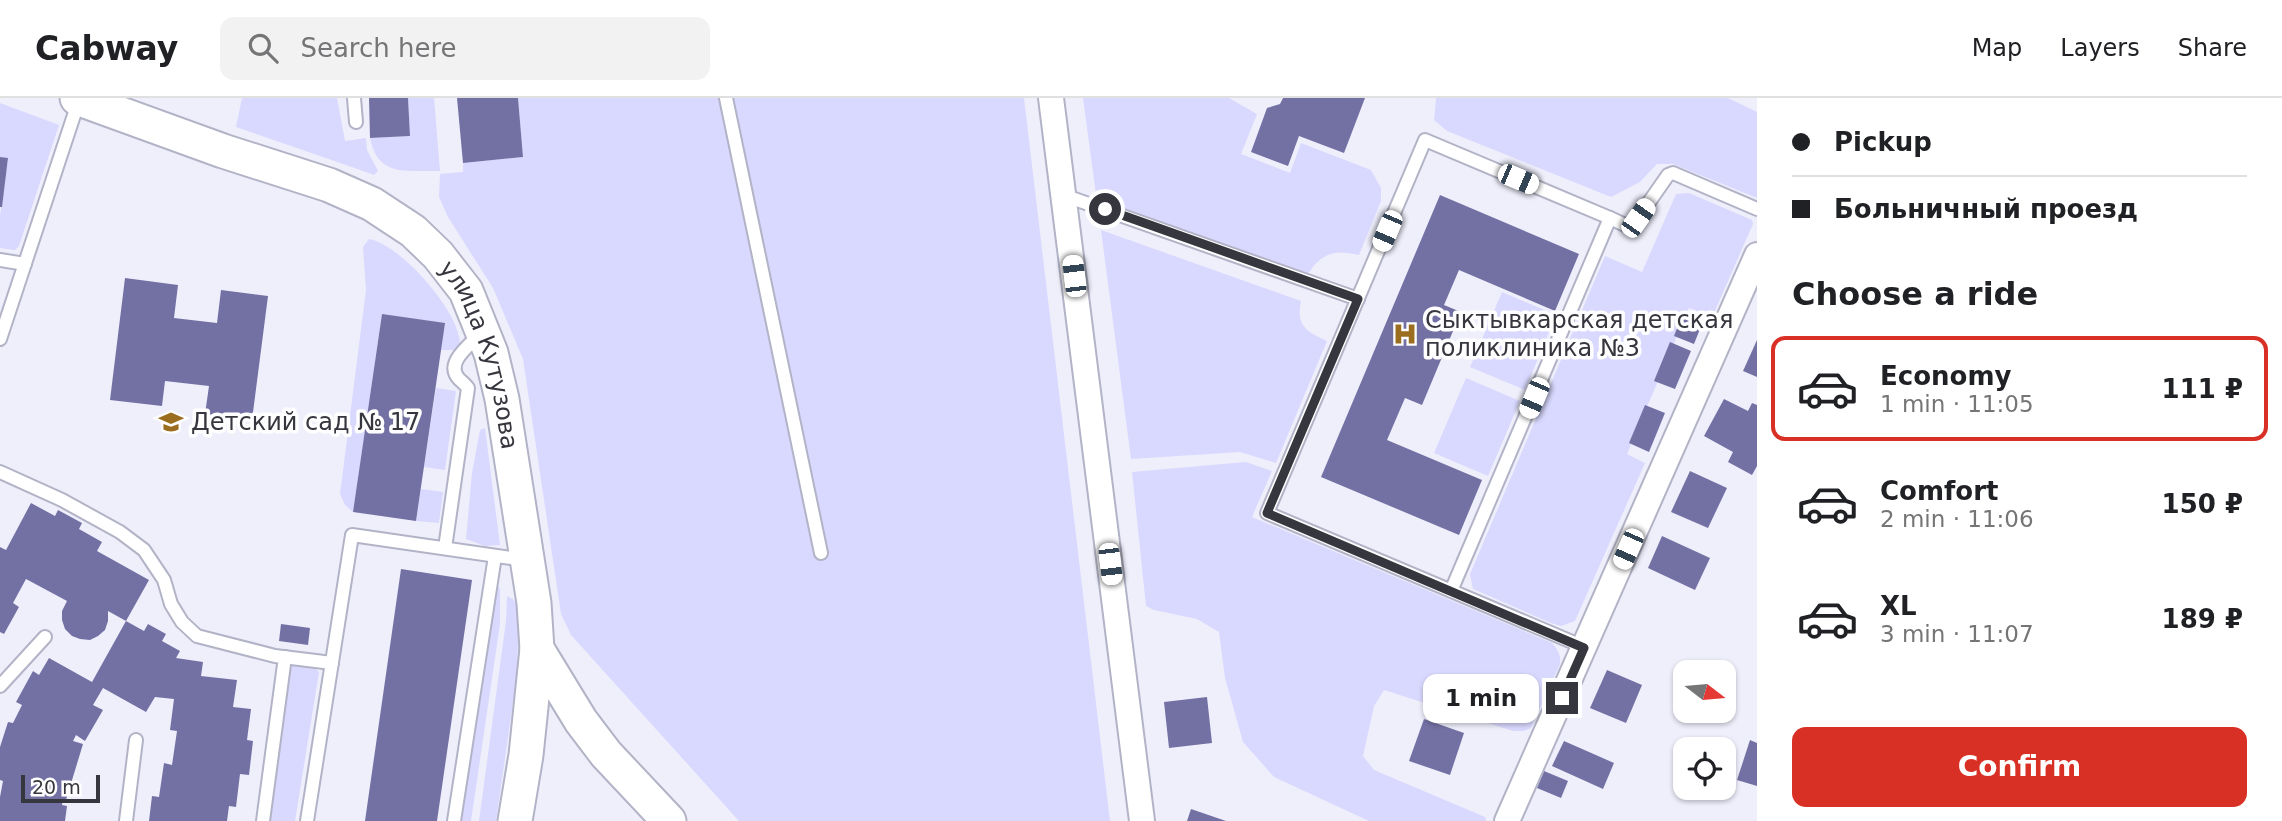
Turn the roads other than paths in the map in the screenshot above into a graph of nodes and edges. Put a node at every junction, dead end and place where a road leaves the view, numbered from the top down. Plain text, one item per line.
1 (140, 98) edge
2 (354, 98) edge
3 (726, 98) edge
4 (1051, 98) edge
5 (88, 102) edge
6 (356, 122) dead end
7 (1063, 195) junction
8 (1757, 209) edge
9 (1610, 218) junction
10 (1757, 255) edge
11 (0, 260) edge
12 (25, 264) junction
13 (1358, 299) junction
14 (483, 331) junction
15 (0, 339) edge
16 (0, 472) edge
17 (445, 548) junction
18 (821, 552) dead end
19 (495, 556) junction
20 (529, 561) junction
21 (1451, 591) junction
22 (45, 637) dead end
23 (1584, 648) junction
24 (537, 649) junction
25 (285, 657) junction
26 (332, 663) junction
27 (0, 686) edge
28 (136, 740) dead end
29 (126, 821) edge
30 (263, 821) edge
31 (307, 821) edge
32 (454, 821) edge
33 (515, 821) edge
34 (669, 821) edge
35 (1142, 821) edge
36 (1507, 821) edge

1 - 5 street
2 - 6 lane
3 - 18 lane
4 - 7 street
5 - 12 lane
5 - 14 street, улица Кутузова
7 - 13 lane
7 - 35 street
8 - 9 lane
9 - 13 lane
9 - 21 lane
10 - 23 street
11 - 12 lane
12 - 15 lane
13 - 21 lane
14 - 17 lane
14 - 20 street, улица Кутузова
16 - 25 lane
17 - 19 lane
17 - 26 lane
19 - 20 lane
19 - 32 lane
20 - 24 street, улица Кутузова
21 - 23 lane
22 - 27 lane
23 - 36 street
24 - 33 street, улица Кутузова
24 - 34 street
25 - 26 lane
25 - 30 lane
26 - 31 lane
28 - 29 lane

